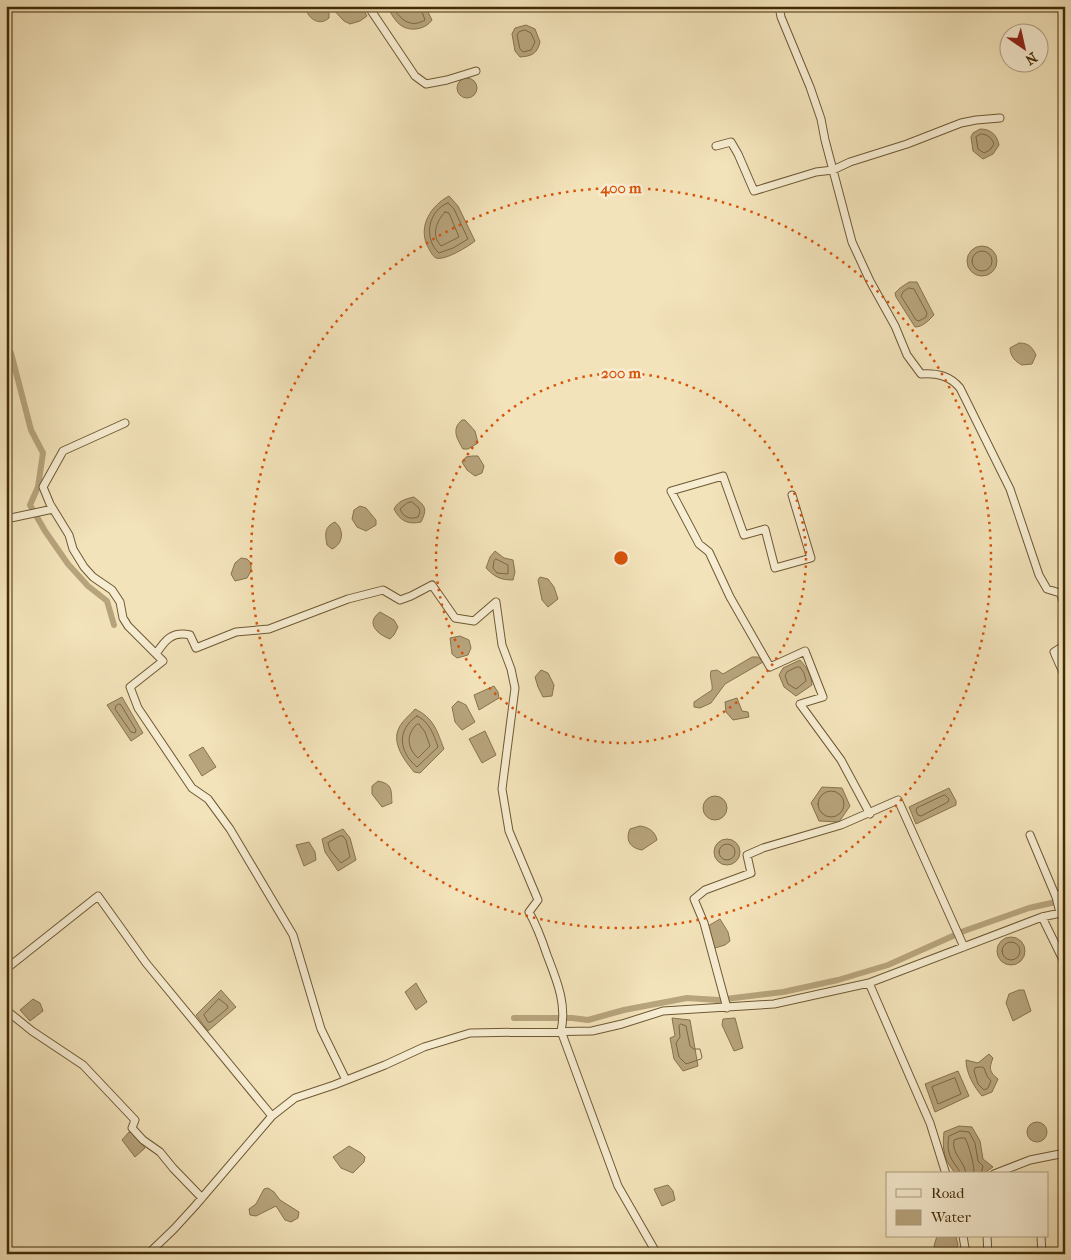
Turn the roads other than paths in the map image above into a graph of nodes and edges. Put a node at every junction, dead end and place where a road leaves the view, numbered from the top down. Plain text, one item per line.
1 (368, 6) edge
2 (779, 6) edge
3 (476, 70) dead end
4 (1000, 118) dead end
5 (716, 146) dead end
6 (833, 170) junction
7 (125, 423) dead end
8 (792, 495) dead end
9 (53, 509) junction
10 (6, 518) edge
11 (1065, 606) edge
12 (1065, 645) edge
13 (156, 654) junction
14 (1065, 677) edge
15 (870, 814) junction
16 (1030, 836) dead end
17 (1065, 891) edge
18 (1056, 897) junction
19 (1061, 912) edge
20 (1042, 917) junction
21 (964, 947) junction
22 (1065, 964) edge
23 (6, 969) edge
24 (869, 983) junction
25 (726, 1006) junction
26 (6, 1010) edge
27 (561, 1031) junction
28 (345, 1079) junction
29 (272, 1116) junction
30 (1065, 1153) edge
31 (945, 1172) edge
32 (999, 1172) edge
33 (202, 1198) junction
34 (963, 1238) edge
35 (987, 1238) edge
36 (1041, 1238) edge
37 (148, 1254) edge
38 (657, 1254) edge
39 (966, 1254) edge
40 (988, 1254) edge
41 (1042, 1254) edge

1 - 3 street
2 - 6 street
4 - 6 street
5 - 6 street
6 - 11 street
7 - 9 street
8 - 15 street
9 - 10 street
9 - 13 street
12 - 14 street
13 - 27 street
13 - 28 street
15 - 21 street
15 - 25 street
16 - 18 street
17 - 18 street
18 - 19 street
19 - 20 street
20 - 21 street
20 - 22 street
21 - 24 street
23 - 29 street
24 - 25 street
24 - 31 street
25 - 27 street
26 - 33 street
27 - 28 street
27 - 38 street
28 - 29 street
29 - 33 street
30 - 32 street
33 - 37 street
34 - 39 street
35 - 40 street
36 - 41 street

